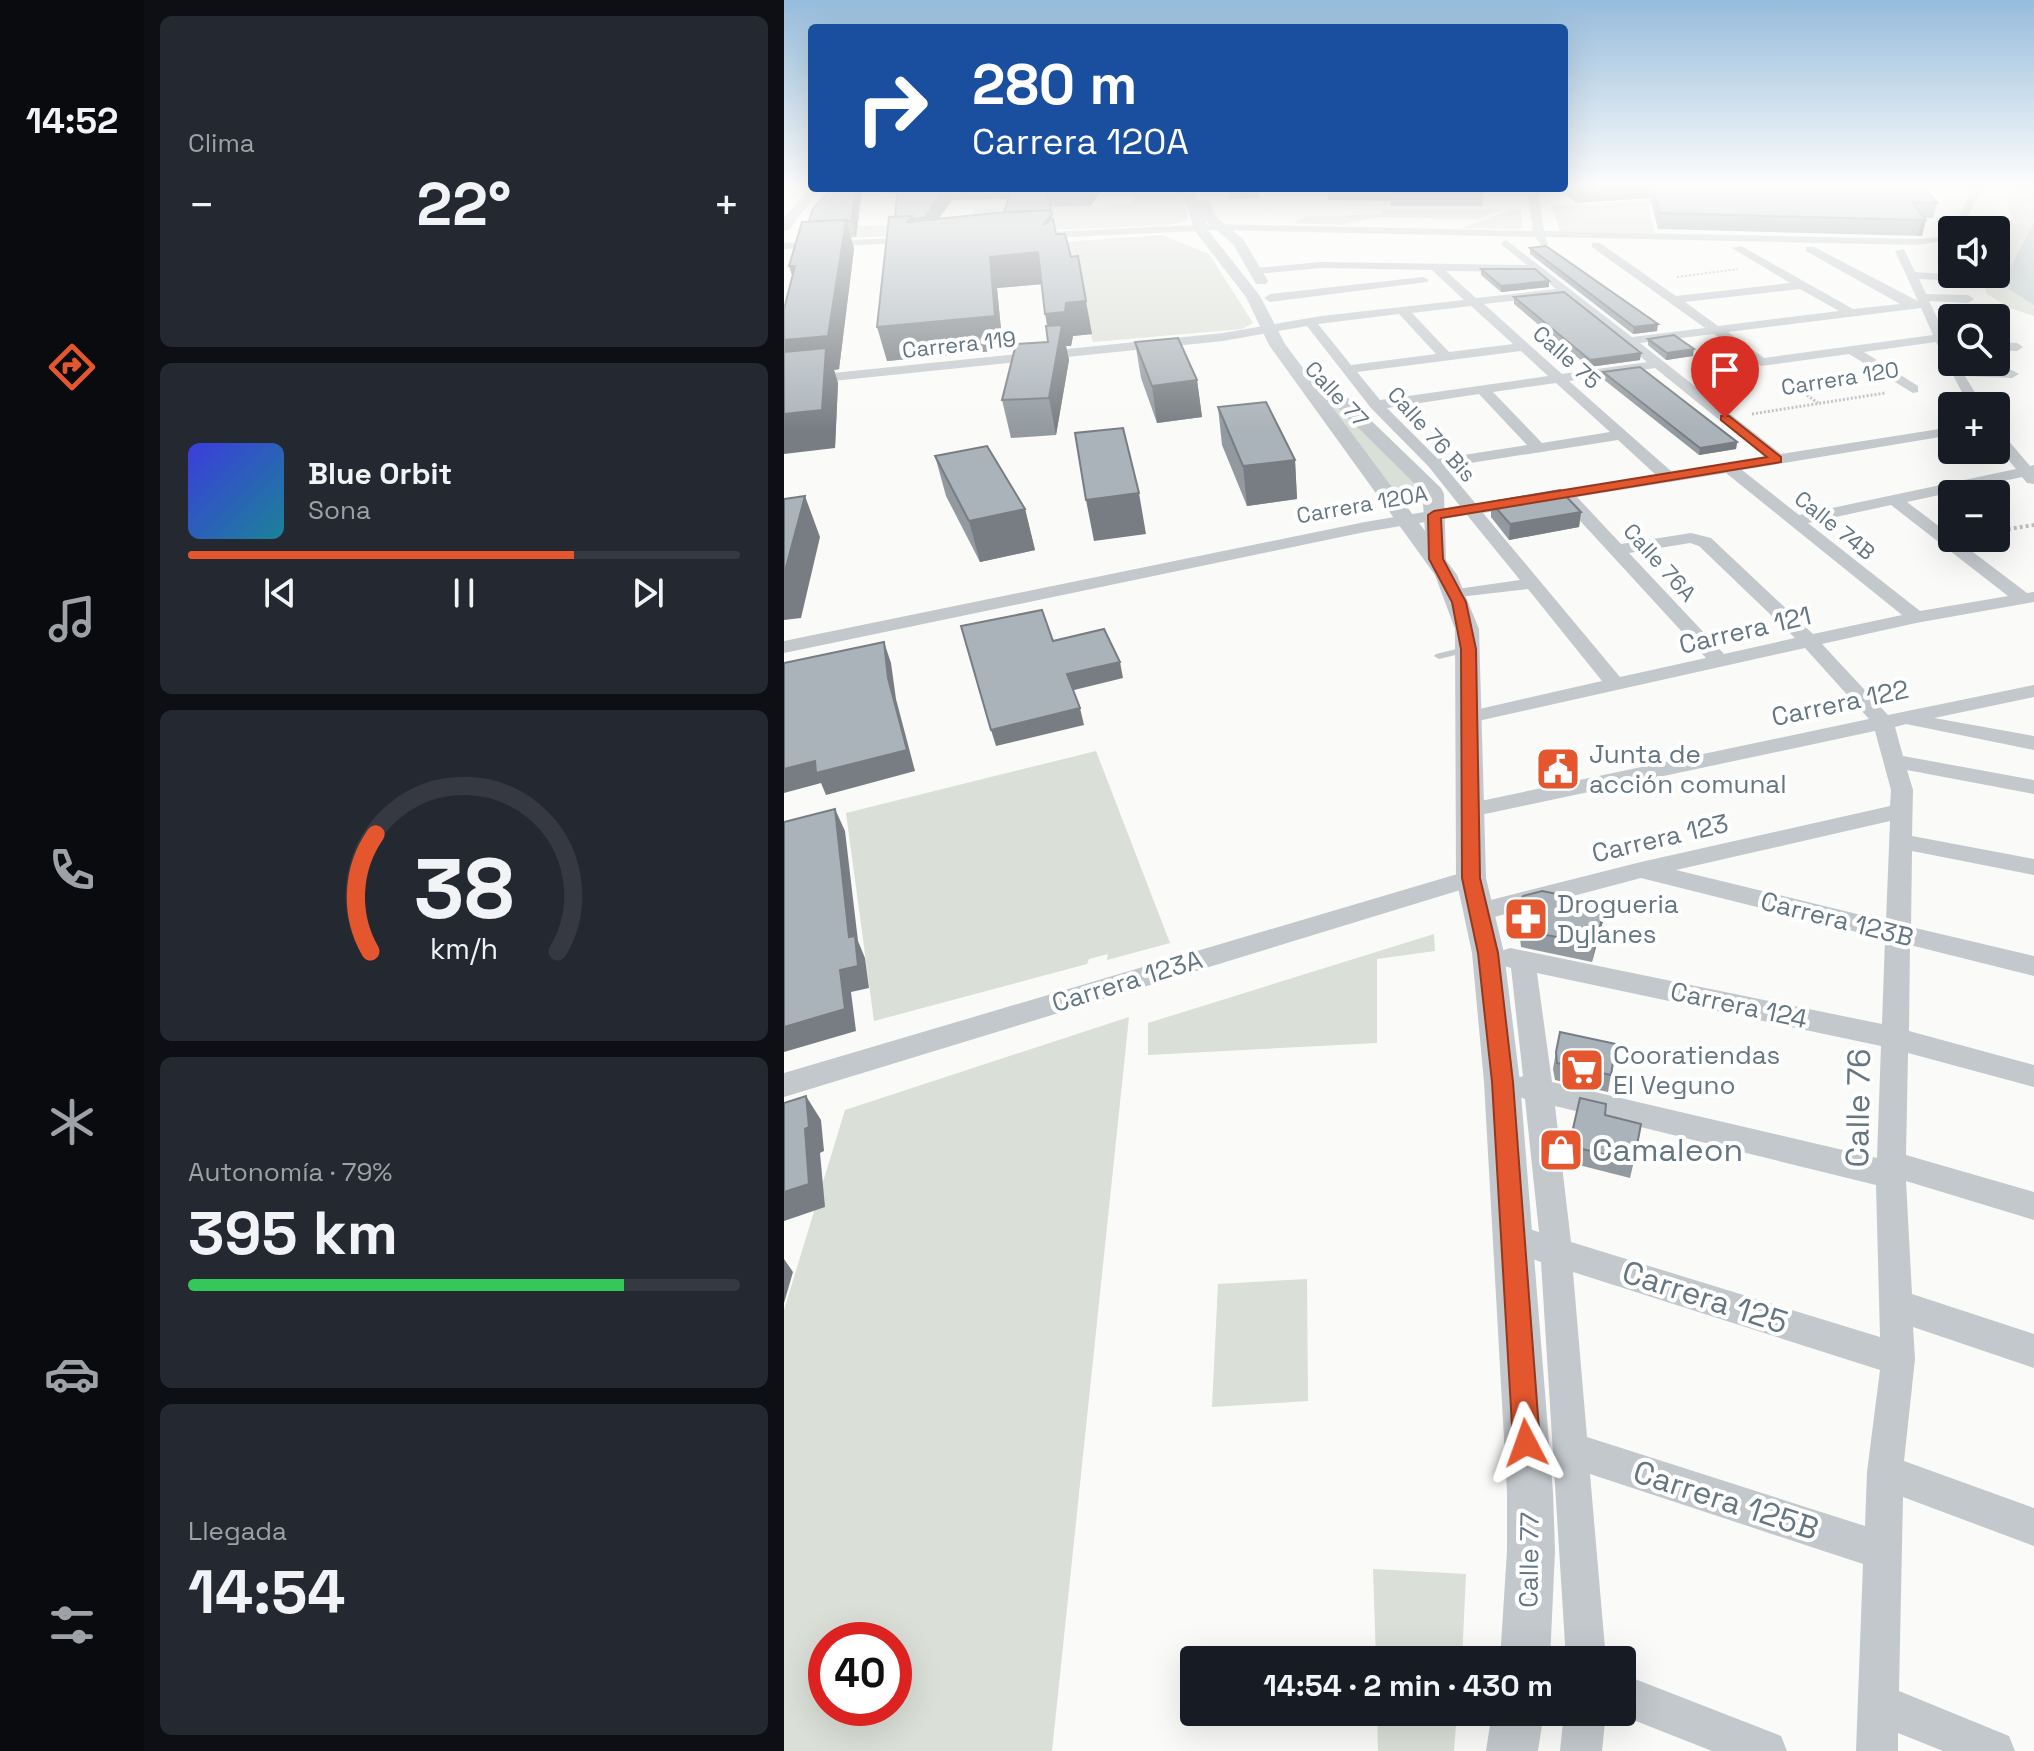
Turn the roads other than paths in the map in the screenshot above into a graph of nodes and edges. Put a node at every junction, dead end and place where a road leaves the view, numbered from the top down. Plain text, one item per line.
1 (1237, 268) edge
2 (1252, 268) edge
3 (1302, 268) edge
4 (1342, 268) edge
5 (1375, 268) edge
6 (1628, 268) edge
7 (1772, 268) edge
8 (1849, 268) edge
9 (1908, 268) edge
10 (1538, 269) joint
11 (1255, 271) junction
12 (1442, 273) junction
13 (1911, 275) junction
14 (1938, 277) edge
15 (1801, 285) junction
16 (1361, 288) junction
17 (1567, 291) junction
18 (1270, 298) junction
19 (1968, 299) dead end
20 (1674, 300) junction
21 (1473, 302) junction
22 (1920, 302) junction
23 (1403, 311) junction
24 (1851, 313) junction
25 (1931, 318) junction
26 (1938, 318) edge
27 (1310, 322) junction
28 (1277, 328) junction
29 (1716, 330) junction
30 (1938, 330) edge
31 (1629, 341) junction
32 (1938, 343) edge
33 (1523, 347) junction
34 (2010, 347) edge
35 (2017, 347) dead end
36 (1851, 350) junction
37 (1446, 357) junction
38 (1658, 364) junction
39 (1348, 369) junction
40 (1558, 378) junction
41 (784, 382) edge
42 (1913, 389) road end
43 (1483, 390) junction
44 (1339, 401) junction
45 (1373, 401) junction
46 (1938, 433) edge
47 (1622, 435) junction
48 (1538, 448) junction
49 (2010, 451) edge
50 (1397, 454) junction
51 (1428, 457) junction
52 (1777, 459) junction
53 (1728, 467) junction
54 (2031, 474) edge
55 (1668, 477) junction
56 (1565, 494) junction
57 (1894, 500) junction
58 (1469, 509) junction
59 (1434, 515) junction
60 (1406, 520) junction
61 (1794, 521) junction
62 (1617, 550) junction
63 (1436, 559) junction
64 (1533, 583) junction
65 (1456, 594) junction
66 (2029, 598) edge
67 (1916, 617) junction
68 (1810, 642) junction
69 (784, 647) edge
70 (1469, 649) junction
71 (1439, 656) dead end
72 (1720, 662) junction
73 (1616, 685) junction
74 (2034, 691) edge
75 (1469, 717) junction
76 (1891, 721) junction
77 (2034, 743) edge
78 (1894, 761) junction
79 (2034, 787) edge
80 (1471, 810) junction
81 (1901, 811) junction
82 (1900, 841) junction
83 (2034, 867) edge
84 (1641, 870) junction
85 (1475, 895) junction
86 (1898, 934) junction
87 (1506, 957) junction
88 (2034, 966) edge
89 (1895, 1038) junction
90 (2034, 1076) edge
91 (784, 1085) edge
92 (1521, 1086) junction
93 (1892, 1169) junction
94 (2034, 1206) edge
95 (1512, 1238) junction
96 (1556, 1250) junction
97 (1896, 1305) junction
98 (2034, 1351) edge
99 (1898, 1359) junction
100 (1570, 1449) junction
101 (1885, 1472) junction
102 (2034, 1527) edge
103 (1882, 1551) junction
104 (1526, 1646) edge
105 (1585, 1646) edge
106 (1636, 1700) edge
107 (1877, 1703) junction
108 (1516, 1726) edge
109 (1584, 1726) edge
110 (1512, 1751) edge
111 (1581, 1751) edge
112 (1766, 1751) edge
113 (1877, 1751) edge
114 (1994, 1751) edge

1 - 28 street, Calle 77
2 - 11 street, Calle 77
3 - 11 street
4 - 16 street
5 - 12 street
6 - 20 street
7 - 15 street
8 - 22 street
9 - 13 street
10 - 12 street
10 - 17 street
11 - 18 street, Calle 77
12 - 16 street
12 - 21 street, Calle 75
13 - 14 street
13 - 22 street
15 - 20 street
15 - 24 street
16 - 18 street
17 - 21 street, Carrera 119
17 - 31 street
18 - 28 street, Calle 77
19 - 22 street
20 - 29 street
21 - 23 street, Carrera 119
21 - 33 street, Calle 75
22 - 24 street
22 - 25 street
23 - 27 street, Carrera 119
23 - 37 street
24 - 29 street
25 - 26 street
25 - 30 street
27 - 28 street, Carrera 119
27 - 39 street, Calle 76 Bis
28 - 41 street, Carrera 119
28 - 44 street, Calle 77
28 - 60 street, Calle 77
29 - 31 street
29 - 36 street
31 - 38 street
32 - 36 street
33 - 37 street
33 - 40 street, Calle 75
34 - 35 street
36 - 42 street
37 - 39 street
38 - 40 street
38 - 52 street
39 - 45 street, Calle 76 Bis
40 - 43 street
40 - 47 street, Calle 75
43 - 45 street
43 - 48 street
44 - 45 street
44 - 50 street, Calle 77
45 - 51 street, Calle 76 Bis
46 - 52 street, Carrera 120A
47 - 48 street
47 - 55 street, Calle 75
48 - 51 street
49 - 54 street
50 - 51 street
50 - 59 street, Calle 77
51 - 58 street, Calle 76 Bis
52 - 53 street, Carrera 120A
53 - 55 street, Carrera 120A
53 - 61 street, Calle 74B
54 - 57 street
55 - 56 street, Carrera 120A
56 - 58 street, Carrera 120A
56 - 62 street, Calle 76A
57 - 61 street
57 - 66 street
58 - 59 street, Carrera 120A
58 - 64 street, Calle 76 Bis
59 - 60 street, Carrera 120A
59 - 63 street, Calle 77
60 - 63 street, Calle 77
60 - 69 street, Carrera 120A
61 - 67 street, Calle 74B
62 - 68 street, Calle 76
62 - 72 street, Calle 76A
63 - 65 street, Calle 77
64 - 65 street
64 - 73 street, Calle 76 Bis
65 - 70 street, Calle 77
66 - 67 street, Carrera 121
67 - 68 street, Carrera 121
68 - 72 street, Carrera 121
68 - 76 street, Calle 76
70 - 71 lane
70 - 75 street, Calle 77
72 - 73 street, Carrera 121
73 - 75 street, Carrera 121
74 - 76 street, Carrera 122
75 - 80 street, Calle 77
76 - 77 street
76 - 78 street, Calle 76
76 - 80 street, Carrera 122
78 - 79 street
78 - 81 street, Calle 76
80 - 85 street, Calle 77
81 - 82 street, Calle 76
81 - 84 street, Carrera 123
82 - 83 street
82 - 86 street, Calle 76
84 - 85 street, Carrera 123
84 - 86 street, Carrera 123B
85 - 87 street, Calle 77
85 - 91 street, Carrera 123A
86 - 88 street, Carrera 123B
86 - 89 street, Calle 76
87 - 89 street, Carrera 124
87 - 92 street, Calle 77
89 - 90 street, Carrera 124
89 - 93 street, Calle 76
92 - 93 street
92 - 95 street, Calle 77
92 - 96 street
93 - 94 street
93 - 97 street, Calle 76
95 - 96 street, Carrera 125
95 - 104 street, Calle 77
96 - 99 street, Carrera 125
96 - 100 street
97 - 98 street
97 - 99 street, Calle 76
99 - 101 street, Calle 76
100 - 103 street, Carrera 125B
100 - 105 street
101 - 102 street
101 - 103 street, Calle 76
103 - 107 street, Calle 76
106 - 112 street
107 - 113 street, Calle 76
107 - 114 street
108 - 110 street
109 - 111 street

